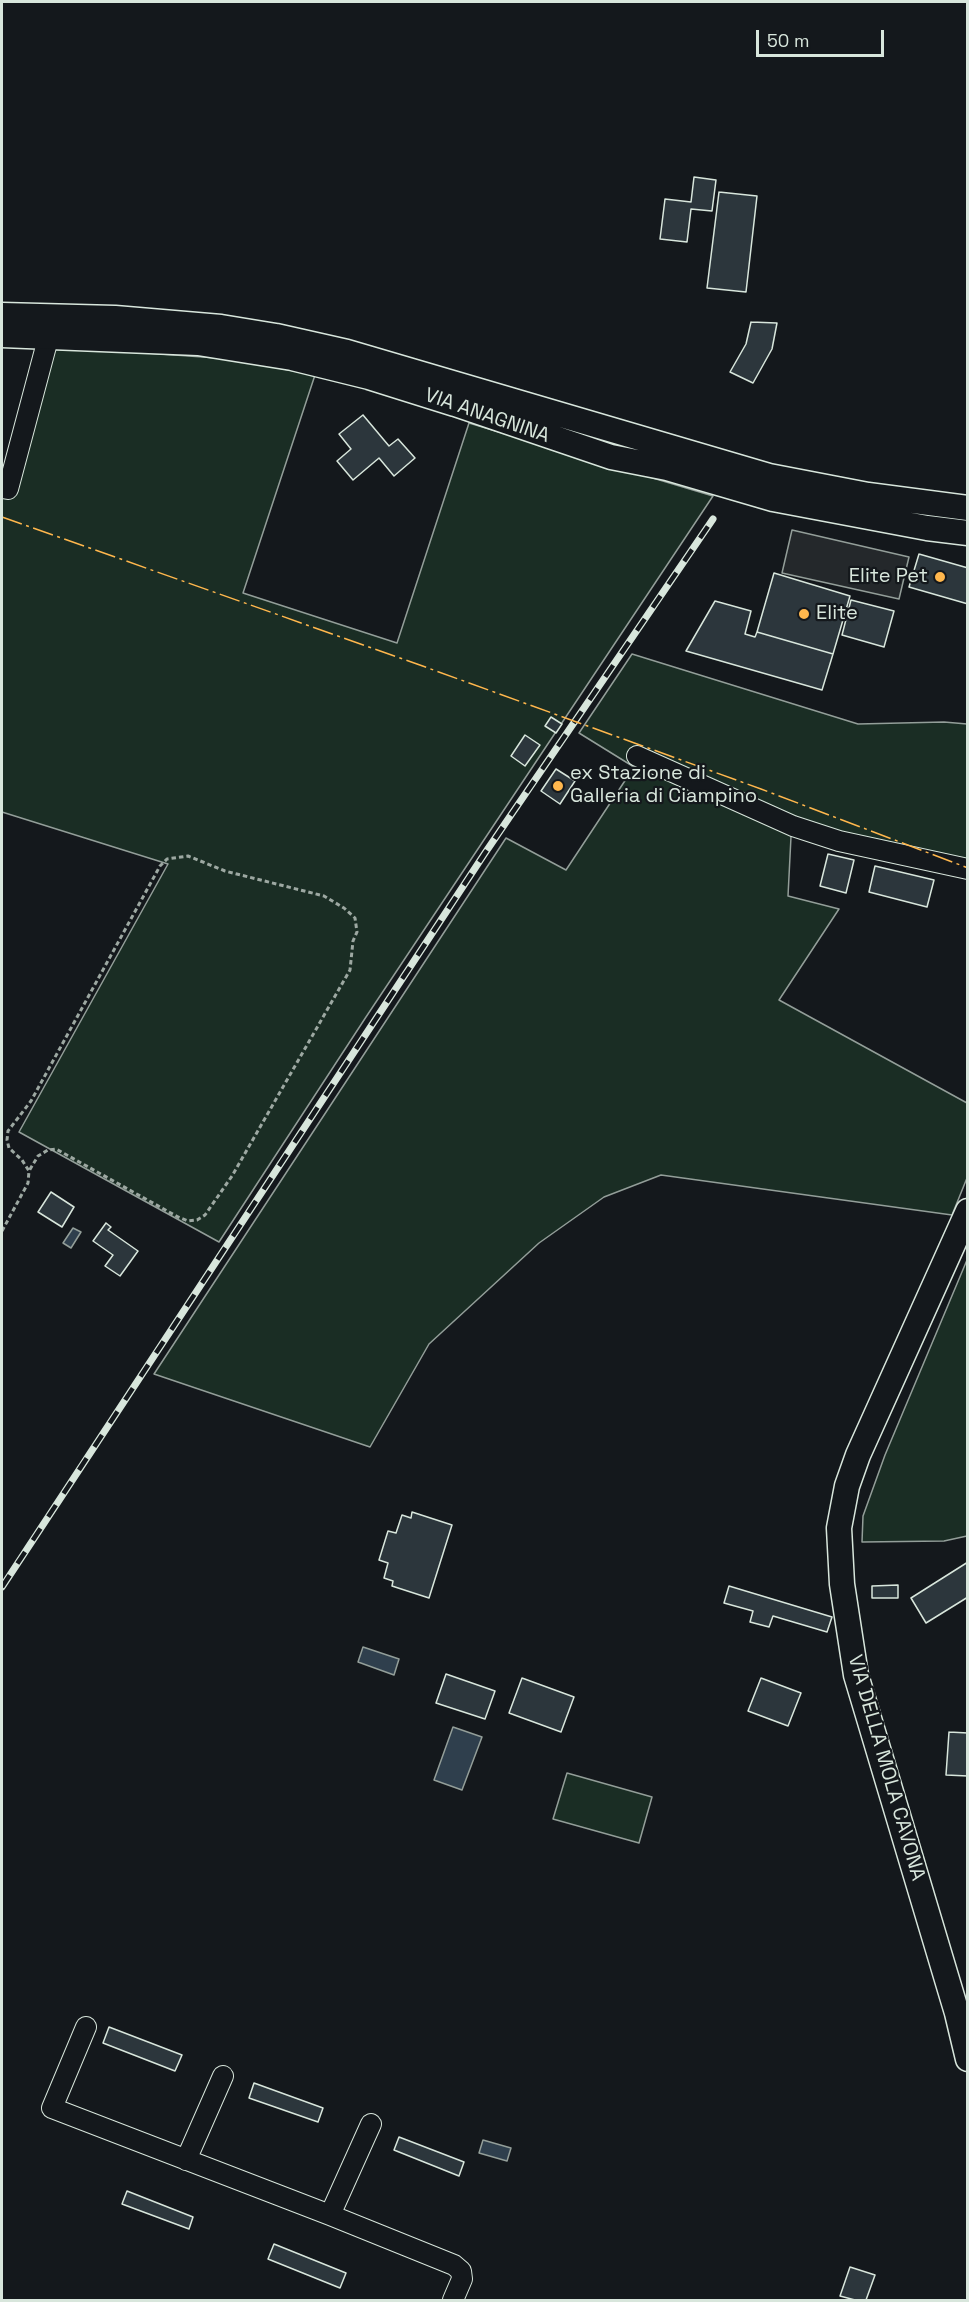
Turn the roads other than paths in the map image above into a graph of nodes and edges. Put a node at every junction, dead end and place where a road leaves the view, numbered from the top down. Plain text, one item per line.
1 (2, 315) edge
2 (2, 335) edge
3 (49, 335) junction
4 (2, 488) edge
5 (867, 506) junction
6 (968, 508) edge
7 (968, 533) edge
8 (636, 756) dead end
9 (968, 869) edge
10 (968, 1211) edge
11 (86, 2027) dead end
12 (968, 2058) edge
13 (223, 2076) dead end
14 (371, 2124) dead end
15 (186, 2160) junction
16 (330, 2215) junction
17 (453, 2301) edge

1 - 5 main road, VIA ANAGNINA
2 - 3 main road, VIA ANAGNINA
3 - 4 street
3 - 5 main road, VIA ANAGNINA
5 - 6 main road, VIA ANAGNINA
5 - 7 main road, VIA ANAGNINA
8 - 9 street
10 - 12 main road, VIA DELLA MOLA CAVONA
11 - 15 street
13 - 15 street
14 - 16 street
15 - 16 street
16 - 17 street

